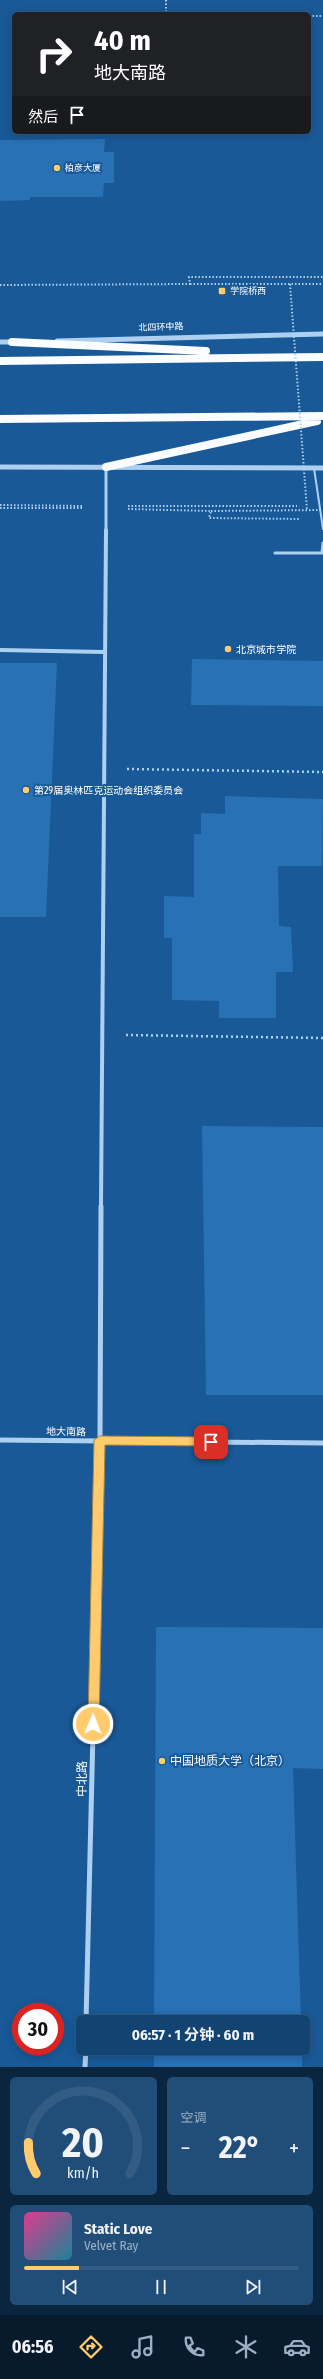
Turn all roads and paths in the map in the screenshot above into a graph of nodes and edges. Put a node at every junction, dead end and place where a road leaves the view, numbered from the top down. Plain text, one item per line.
1 (166, 0) edge
2 (166, 12) edge
3 (311, 16) edge
4 (323, 16) edge
5 (323, 277) edge
6 (190, 284) junction
7 (290, 284) junction
8 (323, 284) edge
9 (0, 285) edge
10 (323, 334) edge
11 (0, 342) edge
12 (12, 342) junction
13 (323, 357) edge
14 (0, 361) edge
15 (323, 416) edge
16 (0, 419) edge
17 (323, 420) edge
18 (0, 467) edge
19 (106, 467) junction
20 (314, 468) junction
21 (323, 468) edge
22 (0, 505) edge
23 (105, 506) junction
24 (321, 506) edge
25 (130, 509) dead end
26 (307, 510) junction
27 (323, 510) edge
28 (130, 517) dead end
29 (322, 519) junction
30 (323, 529) edge
31 (323, 543) edge
32 (275, 553) dead end
33 (322, 553) edge
34 (0, 650) edge
35 (104, 652) junction
36 (123, 769) dead end
37 (323, 772) edge
38 (102, 1035) junction
39 (323, 1038) edge
40 (0, 1440) edge
41 (100, 1440) junction
42 (323, 1443) edge
43 (86, 2015) edge
44 (86, 2055) edge
45 (85, 2067) edge

1 - 2 path
3 - 4 path
5 - 6 path
6 - 7 path
6 - 9 path
7 - 8 path
7 - 26 path, bridge
10 - 12 street, 北四环中路
11 - 12 street, 北四环中路
12 - 13 highway
13 - 14 highway
15 - 16 highway
17 - 19 highway
18 - 19 street
19 - 20 street
19 - 23 street, 中北路
20 - 21 street
20 - 24 lane
22 - 23 path
23 - 24 path
23 - 35 street, 中北路
24 - 29 lane
25 - 28 path
26 - 27 path, bridge
26 - 29 path, bridge
29 - 30 lane
31 - 33 lane
32 - 33 lane
34 - 35 street
35 - 38 street, 中北路
36 - 37 path
38 - 39 path
38 - 41 street, 中北路
40 - 41 street, 地大南路
41 - 42 street, 地大南路
41 - 43 street, 中北路
44 - 45 street

